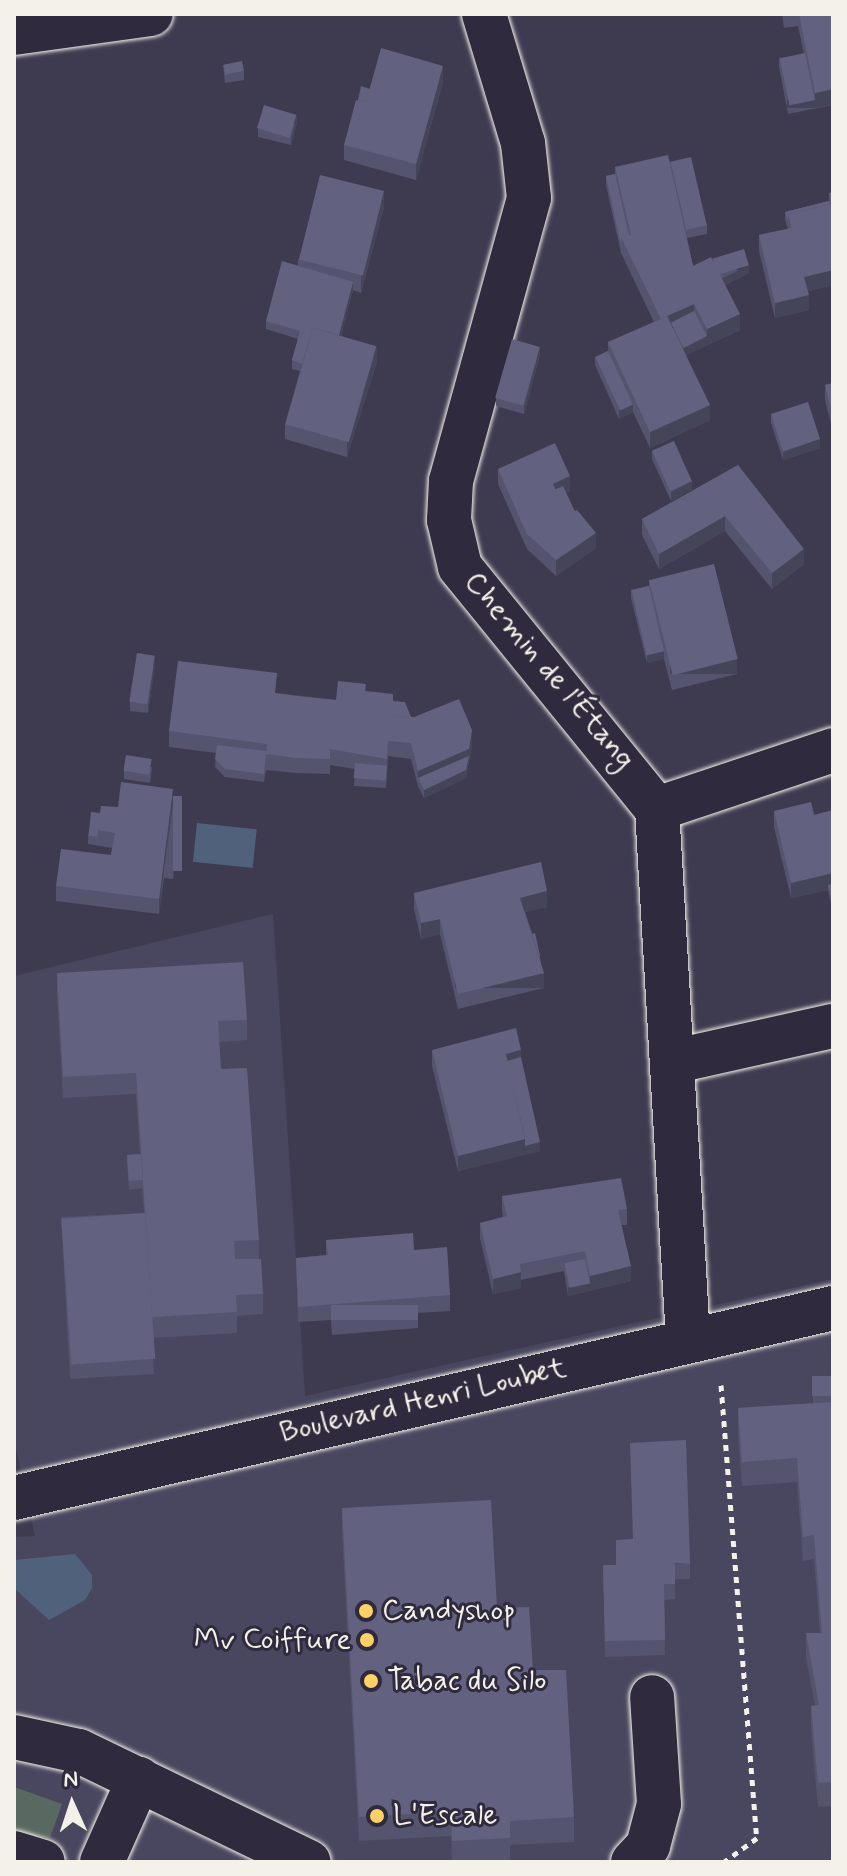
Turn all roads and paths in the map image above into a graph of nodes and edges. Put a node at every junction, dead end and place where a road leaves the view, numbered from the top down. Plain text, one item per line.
1 (151, 14) edge
2 (484, 14) edge
3 (14, 33) edge
4 (833, 750) edge
5 (657, 809) junction
6 (833, 1026) edge
7 (676, 1061) junction
8 (833, 1308) edge
9 (688, 1339) junction
10 (720, 1370) dead end
11 (14, 1498) edge
12 (652, 1697) dead end
13 (24, 1730) edge
14 (139, 1779) junction
15 (14, 1853) edge
16 (43, 1862) edge
17 (102, 1862) edge
18 (309, 1862) edge
19 (633, 1862) edge
20 (724, 1862) edge

1 - 3 street
2 - 5 street, Chemin de l'Étang
4 - 5 street
5 - 7 street
6 - 7 street
7 - 9 street
8 - 9 street, Boulevard Henri Loubet
9 - 11 street, Boulevard Henri Loubet
10 - 20 path
12 - 19 street
13 - 14 street
14 - 17 street
14 - 18 street
15 - 16 street

